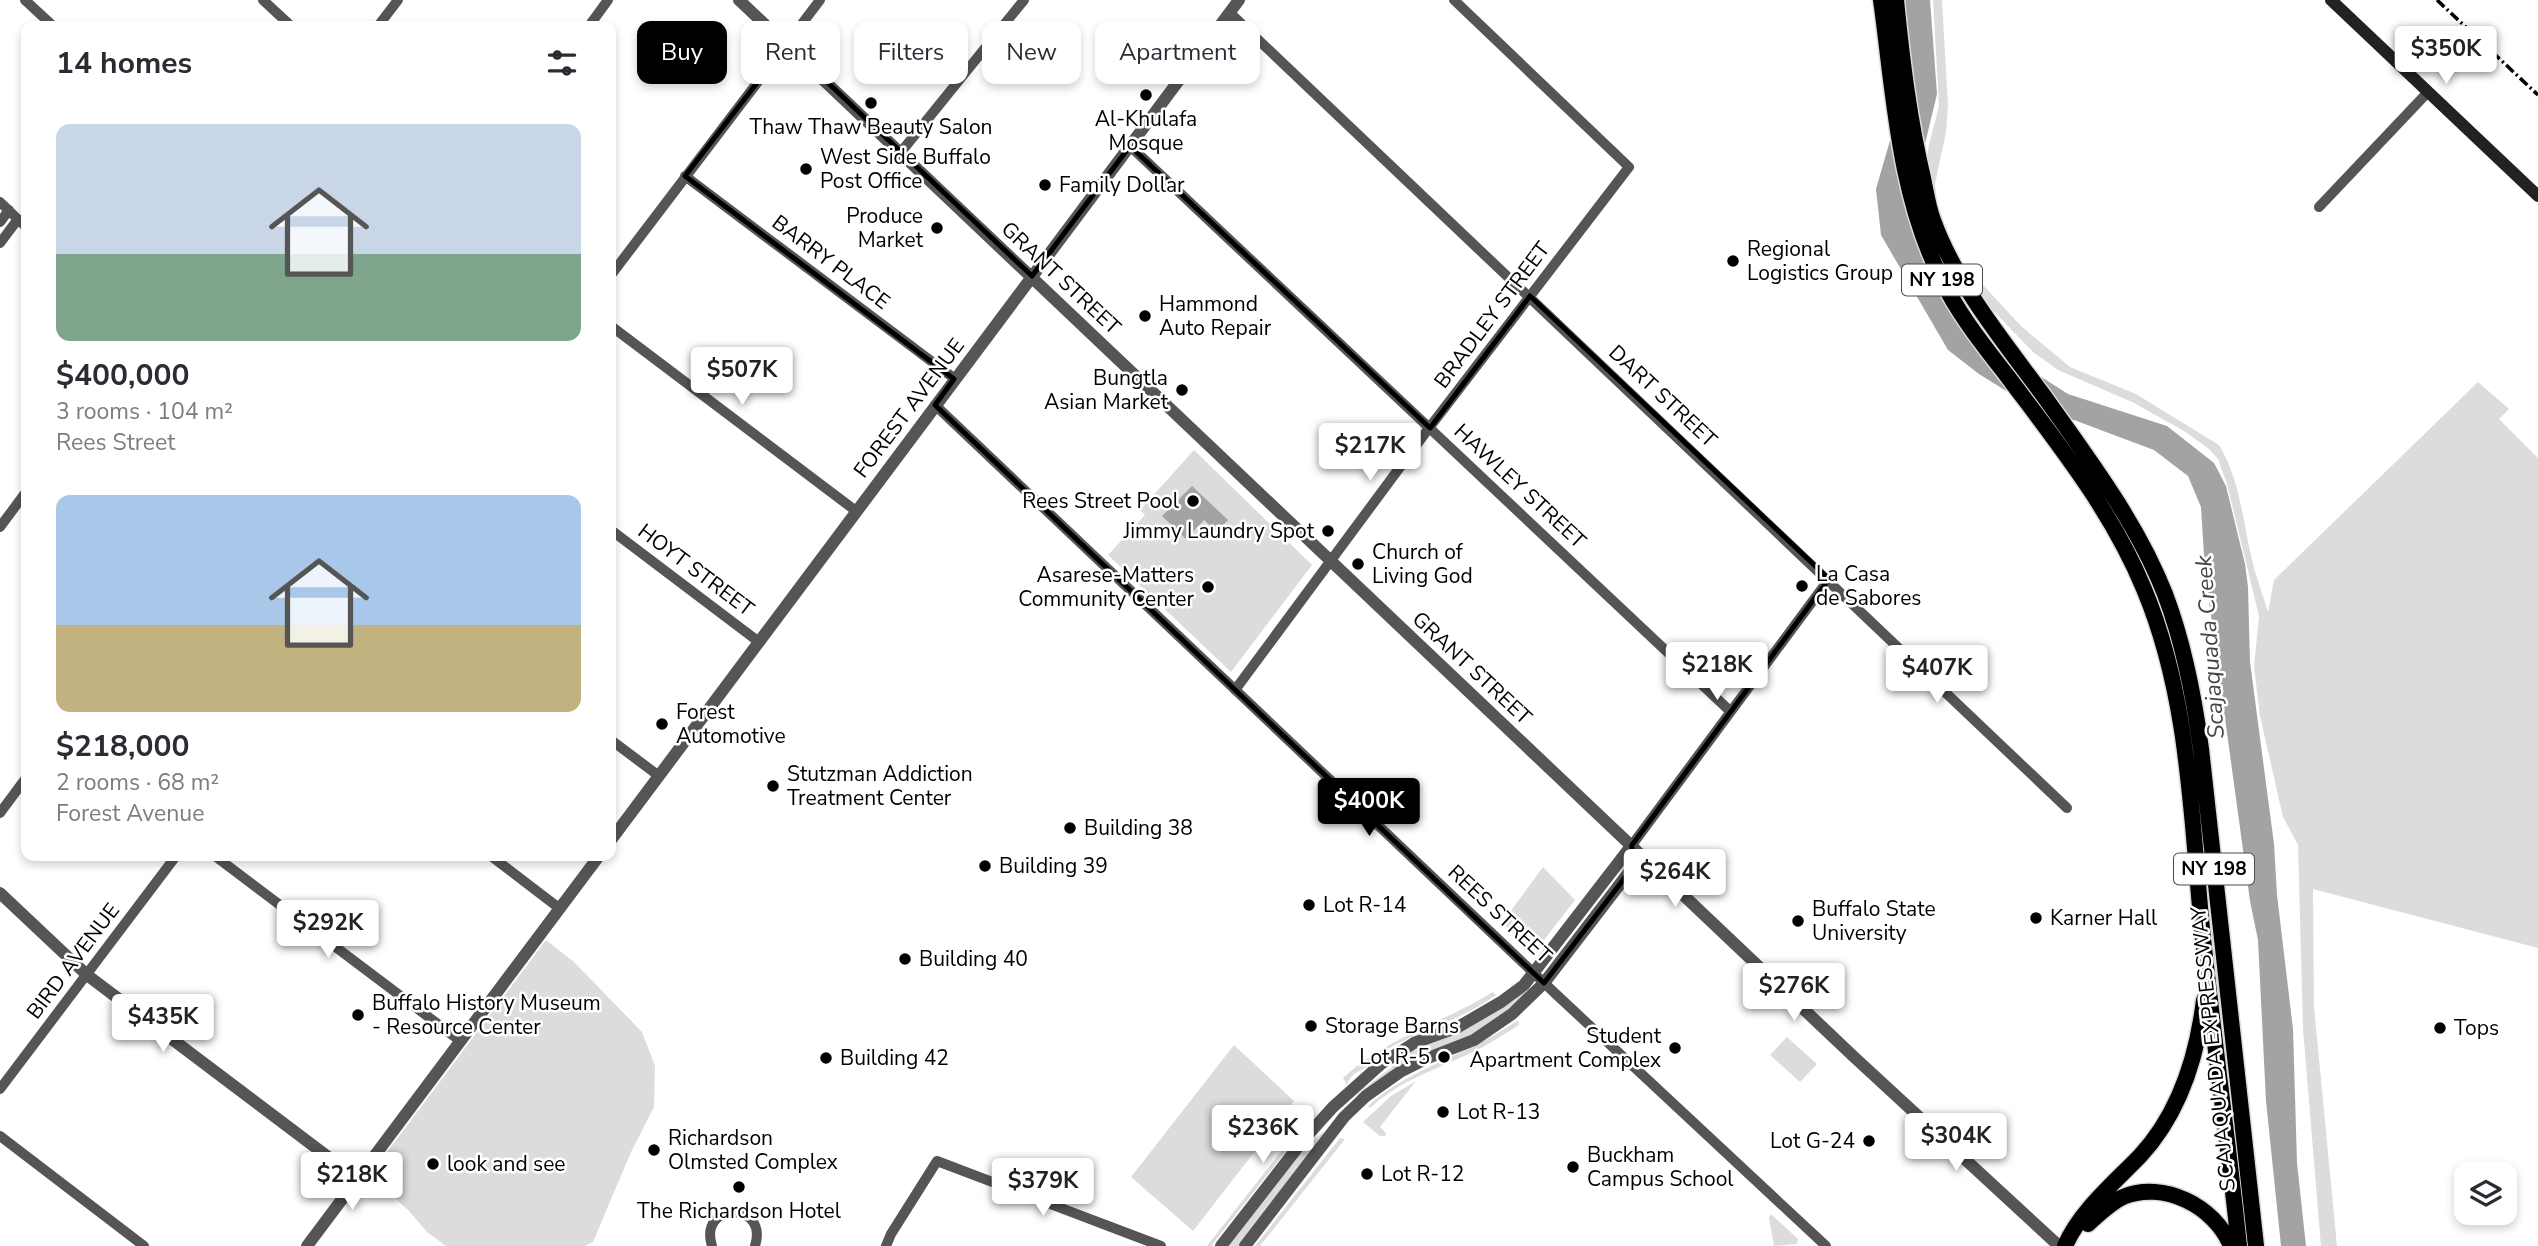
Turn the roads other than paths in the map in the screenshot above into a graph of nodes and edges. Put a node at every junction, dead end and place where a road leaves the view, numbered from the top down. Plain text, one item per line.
1 (25, 0) edge
2 (263, 0) edge
3 (398, 0) edge
4 (608, 0) edge
5 (739, 0) edge
6 (820, 0) edge
7 (1024, 0) edge
8 (1239, 0) edge
9 (1454, 0) edge
10 (1881, 0) edge
11 (1896, 0) edge
12 (2331, 0) edge
13 (1230, 13) junction
14 (48, 21) edge
15 (286, 21) edge
16 (382, 21) edge
17 (593, 21) edge
18 (762, 21) edge
19 (804, 21) edge
20 (756, 84) edge
21 (829, 84) edge
22 (2428, 92) junction
23 (1130, 146) junction
24 (901, 152) junction
25 (685, 176) junction
26 (2538, 197) edge
27 (0, 202) edge
28 (2319, 207) dead end
29 (9, 210) junction
30 (0, 222) edge
31 (21, 222) edge
32 (21, 224) edge
33 (0, 243) edge
34 (616, 268) edge
35 (1032, 276) junction
36 (1530, 296) junction
37 (616, 330) edge
38 (954, 379) junction
39 (935, 405) junction
40 (1429, 428) junction
41 (21, 499) edge
42 (856, 511) junction
43 (2114, 511) junction
44 (0, 527) edge
45 (616, 534) edge
46 (1332, 561) junction
47 (1829, 579) junction
48 (759, 642) junction
49 (1235, 690) junction
50 (1730, 711) junction
51 (616, 744) edge
52 (659, 776) junction
53 (21, 785) edge
54 (2067, 808) dead end
55 (0, 813) edge
56 (616, 833) edge
57 (1632, 845) junction
58 (172, 861) edge
59 (222, 861) edge
60 (498, 861) edge
61 (595, 861) edge
62 (0, 893) edge
63 (559, 908) junction
64 (1534, 973) junction
65 (2207, 973) junction
66 (87, 975) junction
67 (1544, 983) junction
68 (459, 1040) junction
69 (0, 1089) edge
70 (0, 1136) edge
71 (356, 1178) junction
72 (891, 1234) junction
73 (144, 1246) edge
74 (307, 1246) edge
75 (712, 1246) edge
76 (757, 1246) edge
77 (875, 1246) edge
78 (886, 1246) edge
79 (1161, 1246) edge
80 (1221, 1246) edge
81 (1245, 1246) edge
82 (1826, 1246) edge
83 (2059, 1246) edge
84 (2066, 1246) edge
85 (2231, 1246) edge
86 (2239, 1246) edge
87 (2256, 1246) edge

1 - 14 street
2 - 15 street
3 - 16 street
4 - 17 street
5 - 18 street, GRANT STREET
6 - 19 street
7 - 24 street
8 - 13 street, FOREST AVENUE
9 - 36 street, BRADLEY STREET
10 - 43 highway, SCAJAQUADA EXPRESSWAY / NY 198
11 - 43 highway, SCAJAQUADA EXPRESSWAY / NY 198
12 - 22 main road
13 - 23 street, FOREST AVENUE
13 - 36 street, DART STREET
20 - 25 street
21 - 24 street, GRANT STREET
22 - 26 main road
22 - 28 street
23 - 35 street, FOREST AVENUE
23 - 40 street, HAWLEY STREET
24 - 35 street, GRANT STREET
25 - 34 street
25 - 38 street, BARRY PLACE
27 - 29 street
29 - 30 street
29 - 31 street
32 - 33 street
35 - 38 street, FOREST AVENUE
35 - 46 street, GRANT STREET
36 - 40 street, BRADLEY STREET
36 - 47 street, DART STREET
37 - 42 street
38 - 39 street, FOREST AVENUE
39 - 42 street, FOREST AVENUE
39 - 49 street, REES STREET
40 - 46 street, BRADLEY STREET
40 - 50 street, HAWLEY STREET
41 - 44 street
42 - 48 street, FOREST AVENUE
43 - 65 highway, SCAJAQUADA EXPRESSWAY / NY 198
43 - 87 highway, SCAJAQUADA EXPRESSWAY / NY 198
45 - 48 street, HOYT STREET
46 - 49 street, BRADLEY STREET
46 - 57 street, GRANT STREET
47 - 50 street
47 - 54 street, DART STREET
48 - 52 street, FOREST AVENUE
49 - 64 street, REES STREET
50 - 57 street
51 - 52 street
52 - 56 street, FOREST AVENUE
53 - 55 street
57 - 64 street
57 - 67 street
57 - 83 street, GRANT STREET
58 - 66 street, BIRD AVENUE
59 - 68 street
60 - 63 street
61 - 63 street
62 - 66 street
63 - 68 street
64 - 67 street, REES STREET
64 - 80 street
65 - 84 highway
65 - 86 highway, SCAJAQUADA EXPRESSWAY / NY 198
66 - 69 street, BIRD AVENUE
66 - 71 street
67 - 81 street
67 - 82 street, REES STREET
68 - 71 street
70 - 73 street
71 - 74 street
72 - 77 street
72 - 78 street
72 - 79 street
75 - 76 street
84 - 85 highway

